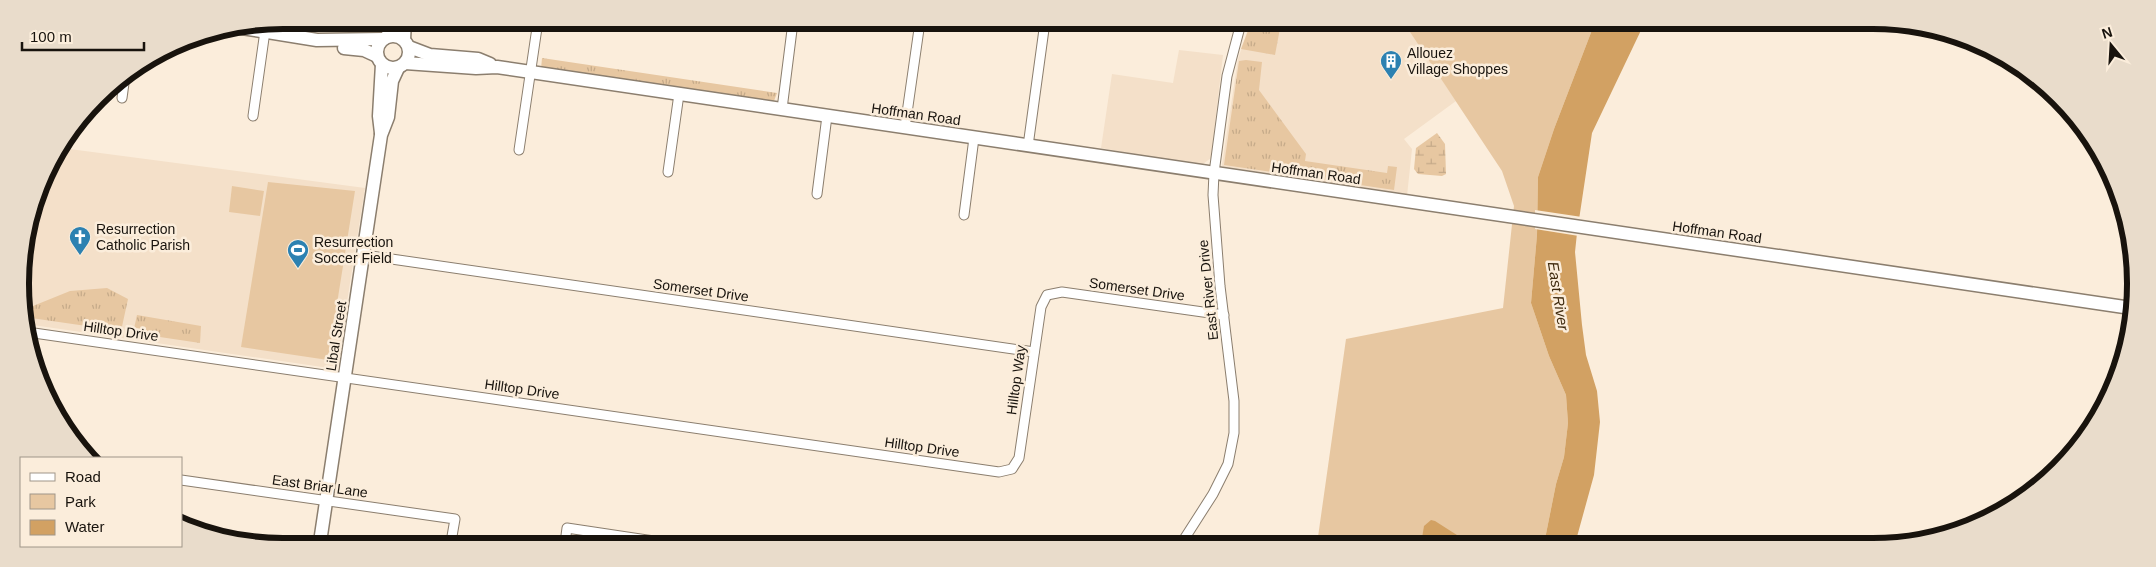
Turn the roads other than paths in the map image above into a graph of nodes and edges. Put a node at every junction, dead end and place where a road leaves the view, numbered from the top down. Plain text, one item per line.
1 (265, 29) edge
2 (269, 29) edge
3 (390, 29) edge
4 (406, 29) edge
5 (537, 29) edge
6 (792, 29) edge
7 (919, 29) edge
8 (1044, 29) edge
9 (1239, 29) edge
10 (385, 38) junction
11 (317, 40) junction
12 (407, 43) junction
13 (380, 60) junction
14 (402, 65) junction
15 (497, 67) junction
16 (530, 72) junction
17 (124, 85) edge
18 (679, 94) junction
19 (122, 98) dead end
20 (782, 109) junction
21 (253, 116) dead end
22 (828, 116) junction
23 (905, 128) junction
24 (381, 135) junction
25 (974, 138) junction
26 (1028, 146) junction
27 (519, 150) dead end
28 (668, 172) dead end
29 (1214, 173) junction
30 (816, 194) dead end
31 (964, 215) dead end
32 (364, 255) junction
33 (1047, 295) joint
34 (2126, 307) edge
35 (1224, 315) junction
36 (34, 333) edge
37 (1034, 352) junction
38 (345, 377) junction
39 (1012, 469) joint
40 (182, 480) edge
41 (327, 501) junction
42 (321, 538) edge
43 (452, 538) edge
44 (566, 538) edge
45 (634, 538) edge
46 (1185, 538) edge

1 - 21 street
2 - 11 street
3 - 10 street
4 - 12 street
5 - 16 street
6 - 20 street
7 - 23 street
8 - 26 street
9 - 29 street, East River Drive
10 - 11 street
10 - 12 street
10 - 13 street
11 - 13 street
12 - 14 street
12 - 15 street, Hoffman Road
13 - 14 street
13 - 24 street, Libal Street
14 - 15 street, Hoffman Road
14 - 24 street, Libal Street
15 - 16 street, Hoffman Road
16 - 18 street, Hoffman Road
16 - 27 street
17 - 19 street
18 - 20 street, Hoffman Road
18 - 28 street
20 - 22 street, Hoffman Road
22 - 23 street, Hoffman Road
22 - 30 street
23 - 25 street, Hoffman Road
24 - 32 street, Libal Street
25 - 26 street, Hoffman Road
25 - 31 street
26 - 29 street, Hoffman Road
29 - 34 street, Hoffman Road
29 - 35 street, East River Drive
32 - 37 street, Somerset Drive
32 - 38 street, Libal Street
33 - 35 street, Somerset Drive
33 - 37 street, Hilltop Way
35 - 46 street, East River Drive
36 - 38 street, Hilltop Drive
37 - 39 street, Hilltop Way
38 - 39 street, Hilltop Drive
38 - 41 street, Libal Street
40 - 41 street, East Briar Lane
41 - 42 street, Libal Street
41 - 43 street, East Briar Lane
44 - 45 street

